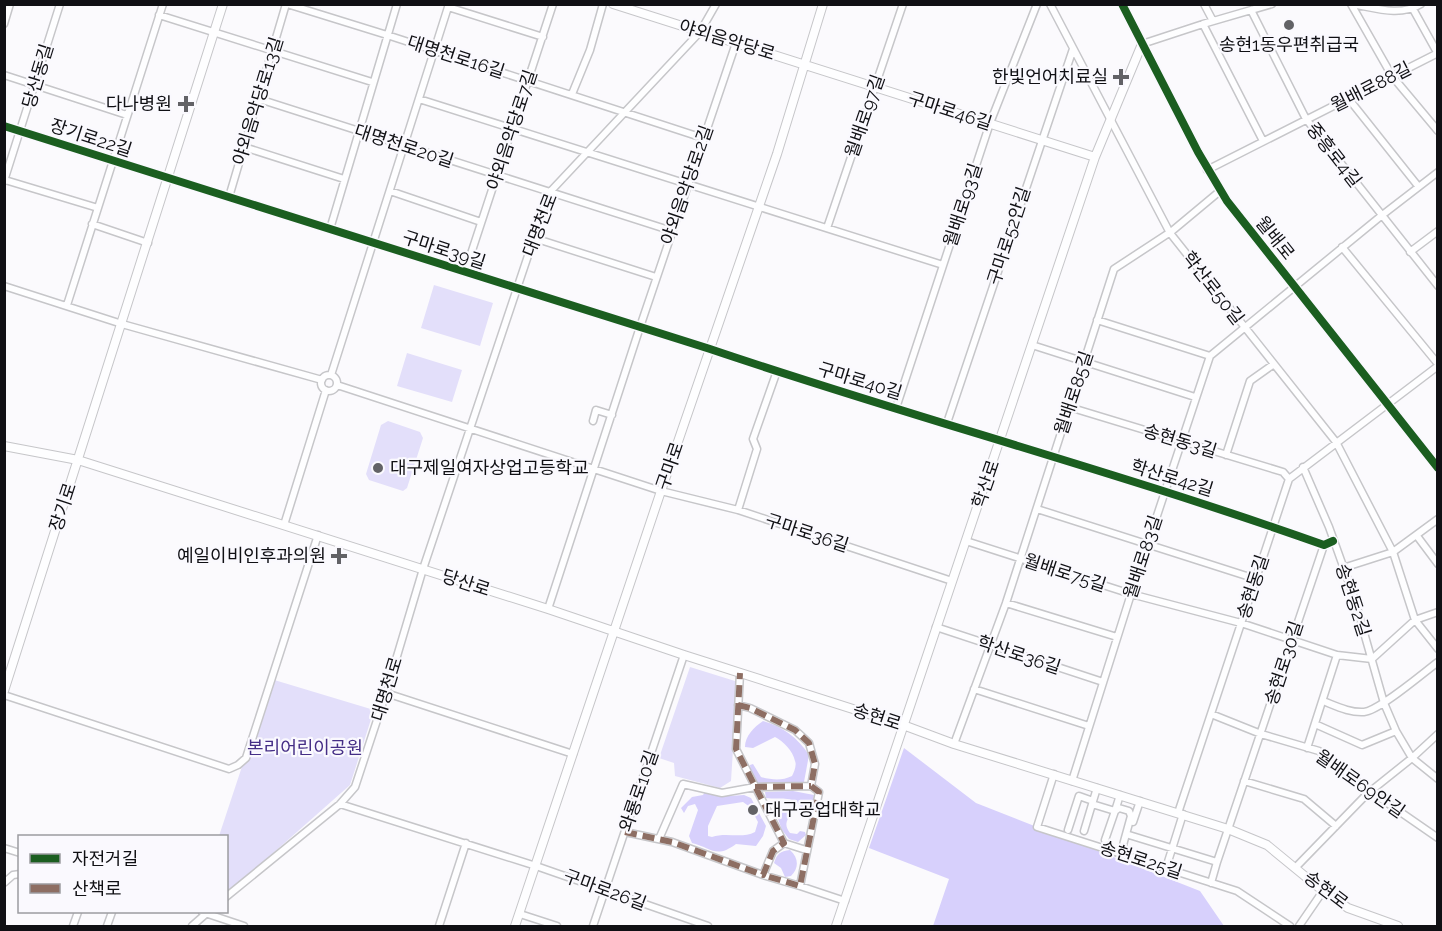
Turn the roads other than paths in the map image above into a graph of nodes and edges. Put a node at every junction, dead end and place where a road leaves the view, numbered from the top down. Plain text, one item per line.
1 (10, 4) edge
2 (60, 4) edge
3 (163, 4) edge
4 (223, 4) edge
5 (287, 4) edge
6 (397, 4) edge
7 (554, 4) edge
8 (603, 4) edge
9 (613, 4) edge
10 (716, 4) edge
11 (823, 4) edge
12 (903, 4) edge
13 (1037, 4) edge
14 (1050, 4) edge
15 (1122, 4) edge
16 (1204, 4) edge
17 (1272, 4) edge
18 (1352, 4) edge
19 (1421, 4) edge
20 (448, 6) edge
21 (637, 8) edge
22 (1413, 9) junction
23 (1251, 10) junction
24 (159, 15) junction
25 (1213, 21) junction
26 (4, 24) edge
27 (1203, 24) junction
28 (700, 32) junction
29 (214, 33) junction
30 (387, 35) junction
31 (543, 37) junction
32 (736, 43) junction
33 (1142, 44) junction
34 (1073, 49) junction
35 (434, 50) junction
36 (273, 51) junction
37 (1437, 53) edge
38 (806, 65) junction
39 (4, 75) edge
40 (1392, 76) junction
41 (528, 80) junction
42 (372, 82) junction
43 (35, 85) junction
44 (876, 87) junction
45 (572, 94) junction
46 (1348, 98) junction
47 (259, 99) junction
48 (419, 99) junction
49 (625, 112) junction
50 (127, 115) junction
51 (1111, 119) junction
52 (1306, 119) junction
53 (990, 123) junction
54 (4, 126) edge
55 (512, 128) junction
56 (358, 131) junction
57 (1437, 131) edge
58 (21, 132) junction
59 (703, 138) junction
60 (1041, 139) junction
61 (1263, 141) junction
62 (404, 146) junction
63 (244, 147) junction
64 (587, 152) junction
65 (1095, 157) junction
66 (114, 161) junction
67 (1208, 170) junction
68 (1437, 172) edge
69 (497, 176) junction
70 (169, 178) junction
71 (344, 179) junction
72 (5, 181) edge
73 (688, 184) junction
74 (1418, 186) junction
75 (390, 190) junction
76 (1220, 191) junction
77 (549, 193) junction
78 (229, 197) junction
79 (758, 207) junction
80 (98, 208) junction
81 (1381, 216) junction
82 (481, 222) junction
83 (92, 224) junction
84 (828, 228) junction
85 (330, 230) junction
86 (672, 231) junction
87 (1437, 231) edge
88 (1170, 233) junction
89 (534, 238) junction
90 (148, 243) junction
91 (374, 243) junction
92 (1342, 247) junction
93 (1410, 252) junction
94 (943, 265) junction
95 (465, 272) junction
96 (656, 277) junction
97 (4, 286) edge
98 (1437, 286) edge
99 (1295, 287) junction
100 (517, 289) junction
101 (67, 305) junction
102 (1097, 320) junction
103 (122, 324) junction
104 (640, 327) junction
105 (1244, 327) junction
106 (1032, 345) junction
107 (710, 349) junction
108 (1209, 356) junction
109 (1084, 361) junction
110 (1274, 363) junction
111 (1437, 365) edge
112 (777, 371) junction
113 (331, 375) junction
114 (322, 380) junction
115 (337, 385) junction
116 (326, 390) junction
117 (1195, 397) junction
118 (1387, 403) junction
119 (1069, 407) junction
120 (896, 408) junction
121 (612, 415) junction
122 (592, 421) dead end
123 (947, 423) junction
124 (470, 429) junction
125 (1001, 440) junction
126 (1182, 442) junction
127 (1336, 442) junction
128 (4, 446) edge
129 (1226, 455) junction
130 (1053, 457) junction
131 (78, 460) junction
132 (1303, 466) junction
133 (1437, 468) edge
134 (594, 470) junction
135 (1288, 478) junction
136 (661, 491) junction
137 (1166, 491) junction
138 (1037, 509) junction
139 (738, 510) junction
140 (1437, 519) edge
141 (284, 525) junction
142 (1273, 526) junction
143 (318, 536) junction
144 (1417, 536) junction
145 (966, 541) junction
146 (1333, 541) junction
147 (1148, 544) junction
148 (1324, 544) junction
149 (1393, 552) junction
150 (1021, 558) junction
151 (1437, 564) edge
152 (1343, 568) junction
153 (423, 569) junction
154 (1256, 579) junction
155 (952, 580) junction
156 (1131, 594) junction
157 (1006, 603) junction
158 (548, 609) junction
159 (1437, 612) edge
160 (1415, 620) junction
161 (1242, 623) junction
162 (936, 627) junction
163 (614, 632) junction
164 (1117, 637) junction
165 (1292, 639) junction
166 (990, 645) junction
167 (1437, 650) edge
168 (684, 655) junction
169 (1337, 655) junction
170 (1372, 659) junction
171 (1437, 662) edge
172 (740, 673) junction
173 (1103, 682) junction
174 (974, 689) junction
175 (4, 693) edge
176 (386, 693) junction
177 (1323, 701) junction
178 (1384, 703) junction
179 (738, 705) junction
180 (1211, 714) junction
181 (1315, 724) junction
182 (903, 725) junction
183 (1089, 726) junction
184 (1396, 730) junction
185 (1261, 734) junction
186 (1437, 734) edge
187 (954, 744) junction
188 (1306, 748) junction
189 (573, 754) junction
190 (1412, 758) junction
191 (1054, 774) junction
192 (1437, 779) edge
193 (1072, 781) junction
194 (1244, 781) junction
195 (811, 786) junction
196 (755, 787) junction
197 (1097, 788) junction
198 (1370, 791) junction
199 (1120, 795) junction
200 (1140, 801) junction
201 (1093, 802) junction
202 (340, 804) junction
203 (1115, 811) junction
204 (1180, 814) junction
205 (1336, 826) junction
206 (1228, 829) junction
207 (1068, 830) dead end
208 (1084, 831) dead end
209 (625, 832) junction
210 (1129, 835) junction
211 (1437, 838) edge
212 (659, 839) junction
213 (1105, 840) dead end
214 (466, 843) junction
215 (784, 843) junction
216 (1123, 845) dead end
217 (1172, 848) junction
218 (806, 850) junction
219 (1123, 854) junction
220 (1217, 862) junction
221 (536, 866) junction
222 (1296, 867) junction
223 (1166, 868) junction
224 (18, 874) edge
225 (763, 875) junction
226 (4, 883) edge
227 (1211, 883) junction
228 (800, 886) junction
229 (605, 891) junction
230 (1323, 891) junction
231 (228, 895) edge
232 (844, 901) junction
233 (205, 913) edge
234 (208, 913) edge
235 (520, 914) junction
236 (1382, 924) edge
237 (235, 925) edge
238 (192, 927) edge
239 (244, 927) edge
240 (439, 927) edge
241 (516, 927) edge
242 (557, 927) edge
243 (593, 927) edge
244 (708, 927) edge
245 (836, 927) edge
246 (1290, 927) edge
247 (1299, 927) edge
248 (1398, 927) edge

1 - 26 street
2 - 43 street, 당산동길
3 - 24 street
4 - 29 main road, 장기로
5 - 30 street, 대명천로16길
5 - 36 street, 야외음악당로13길
6 - 30 street
7 - 31 street, 야외음악당로7길
8 - 45 street
9 - 21 main road, 야외음악당로
10 - 28 street, 대명천로
11 - 38 main road, 구마로
12 - 44 street, 월배로97길
13 - 53 street, 월배로93길
14 - 34 street, 학산로50길
15 - 33 main road, 월배로
16 - 25 street
17 - 23 street
18 - 22 street
18 - 40 street
19 - 22 street
20 - 31 street
20 - 35 street
21 - 28 main road, 야외음악당로
22 - 37 street
23 - 25 street
23 - 52 street, 중흥로4길
24 - 29 street
24 - 50 street
25 - 27 street
27 - 33 street
27 - 61 street
28 - 32 main road, 야외음악당로
28 - 49 street, 대명천로
29 - 36 street
29 - 70 main road, 장기로
30 - 35 street, 대명천로16길
30 - 42 street
31 - 41 street, 야외음악당로7길
32 - 38 main road, 야외음악당로
32 - 59 street, 야외음악당로2길
33 - 51 main road, 학산로
33 - 67 main road, 월배로
34 - 51 street, 학산로50길
34 - 60 street, 구마로52안길
35 - 41 street, 대명천로16길
35 - 48 street
36 - 42 street
36 - 47 street, 야외음악당로13길
37 - 40 street, 월배로88길
38 - 44 main road, 구마로46길
38 - 79 main road, 구마로
39 - 43 street
40 - 46 street, 월배로88길
40 - 57 street
41 - 45 street, 대명천로16길
41 - 55 street, 야외음악당로7길
42 - 56 street
43 - 50 street
43 - 58 street, 당산동길
44 - 53 main road, 구마로46길
44 - 84 street, 월배로97길
45 - 49 street, 대명천로16길
46 - 52 street, 월배로88길
46 - 74 street
47 - 56 street, 대명천로20길
47 - 63 street, 야외음악당로13길
48 - 55 street
48 - 62 street
49 - 59 street
49 - 64 street, 대명천로
50 - 66 street
51 - 65 main road, 학산로
51 - 88 street, 학산로50길
52 - 61 street, 월배로88길
52 - 81 street, 중흥로4길
53 - 60 main road, 구마로46길
53 - 94 street, 월배로93길
54 - 58 street, 장기로22길
55 - 64 street
55 - 69 street, 야외음악당로7길
56 - 62 street, 대명천로20길
56 - 71 street
58 - 66 street, 장기로22길
58 - 72 street, 당산동길
59 - 73 street, 야외음악당로2길
60 - 65 main road, 구마로46길
60 - 123 street, 구마로52안길
61 - 67 street, 월배로88길
62 - 69 street, 대명천로20길
62 - 75 street
63 - 71 street
63 - 78 street, 야외음악당로13길
64 - 73 street
64 - 77 street, 대명천로
65 - 106 main road, 학산로
66 - 70 street, 장기로22길
66 - 80 street
67 - 76 main road, 월배로
68 - 74 street
69 - 77 street, 대명천로20길
69 - 82 street, 야외음악당로7길
70 - 78 street, 구마로39길
70 - 90 main road, 장기로
71 - 85 street
72 - 80 street
73 - 79 street
73 - 86 street, 야외음악당로2길
74 - 81 street
75 - 82 street
75 - 91 street
76 - 88 street, 월배로85길
76 - 99 main road, 월배로
77 - 86 street, 대명천로20길
77 - 89 street, 대명천로
78 - 85 street, 구마로39길
79 - 84 street
79 - 107 main road, 구마로
80 - 83 street
81 - 92 street
81 - 93 street, 중흥로4길
82 - 95 street, 야외음악당로7길
83 - 90 street
83 - 101 street
84 - 94 street
85 - 91 street, 구마로39길
86 - 96 street, 야외음악당로2길
87 - 93 street
88 - 102 street, 월배로85길
88 - 105 street, 학산로50길
89 - 96 street
89 - 100 street, 대명천로
90 - 103 main road, 장기로
91 - 95 street, 구마로39길
91 - 113 street, 구마로39길
92 - 99 street
92 - 111 street
93 - 98 street, 중흥로4길
94 - 120 street, 월배로93길
95 - 100 street, 구마로39길
96 - 104 street, 야외음악당로2길
97 - 101 street
99 - 105 street
99 - 118 main road, 월배로
100 - 104 street, 구마로39길
100 - 124 street, 대명천로
101 - 103 street
102 - 108 street
102 - 109 street, 월배로85길
103 - 114 street
103 - 131 main road, 장기로
104 - 107 street, 구마로39길
104 - 121 street, 야외음악당로2길
105 - 108 street
105 - 110 street, 학산로50길
106 - 109 street
106 - 125 main road, 학산로
107 - 112 street, 구마로40길
107 - 136 main road, 구마로
108 - 117 street, 월배로83길
109 - 117 street
109 - 119 street, 월배로85길
110 - 127 street, 학산로50길
110 - 129 street
111 - 118 street
112 - 120 street, 구마로40길
112 - 139 street
113 - 114 street
113 - 115 street
114 - 116 street
115 - 116 street
115 - 124 street
116 - 141 street
117 - 126 street, 월배로83길
118 - 127 street
118 - 133 main road, 월배로
119 - 126 street, 송현동3길
119 - 130 street, 월배로85길
120 - 123 street, 구마로40길
121 - 122 street
121 - 134 street, 야외음악당로2길
123 - 125 street, 구마로40길
124 - 134 street, 구마로36길
124 - 153 street, 대명천로
125 - 130 street, 학산로42길
125 - 145 main road, 학산로
126 - 129 street, 송현동3길
126 - 137 street, 월배로83길
127 - 132 street
127 - 149 street, 학산로50길
128 - 131 main road, 당산로
129 - 135 street, 송현동3길
130 - 137 street, 학산로42길
130 - 138 street, 월배로85길
131 - 141 main road, 당산로
131 - 175 main road, 장기로
132 - 135 street
132 - 146 street, 송현동2길
134 - 136 street, 구마로36길
134 - 158 street, 야외음악당로2길
135 - 142 street, 송현동길
136 - 139 street, 구마로36길
136 - 163 main road, 구마로
137 - 142 street, 학산로42길
137 - 147 street, 월배로83길
138 - 147 street
138 - 150 street, 월배로85길
139 - 155 street, 구마로36길
140 - 144 street
141 - 143 main road, 당산로
142 - 148 street, 학산로42길
142 - 154 street, 송현동길
143 - 153 main road, 당산로
143 - 175 street
144 - 149 street
144 - 151 street
145 - 150 street, 월배로75길
145 - 155 main road, 학산로
146 - 148 street
146 - 152 street, 송현동2길
147 - 154 street
147 - 156 street, 월배로83길
148 - 165 street, 송현로30길
149 - 152 street
149 - 160 street, 학산로50길
150 - 156 street, 월배로75길
150 - 157 street, 월배로85길
152 - 170 street, 송현동2길
153 - 158 main road, 당산로
153 - 176 street, 대명천로
154 - 161 street, 송현동길
155 - 162 main road, 학산로
156 - 161 street, 월배로75길
156 - 164 street, 월배로83길
157 - 164 street
157 - 166 street, 월배로85길
158 - 163 main road, 당산로
159 - 160 street
160 - 167 street, 학산로50길
160 - 170 street
161 - 165 street, 월배로75길
161 - 180 street, 송현동길
162 - 166 street, 학산로36길
162 - 182 main road, 학산로
163 - 168 main road, 송현로
163 - 189 main road, 구마로
164 - 173 street, 월배로83길
165 - 169 street, 월배로75길
165 - 185 street, 송현로30길
166 - 173 street, 학산로36길
166 - 174 street, 월배로85길
168 - 172 main road, 송현로
168 - 209 street, 와룡로10길
169 - 170 street, 월배로75길
169 - 177 street
170 - 178 street, 송현동2길
171 - 178 street
172 - 179 street
172 - 182 main road, 송현로
173 - 183 street, 월배로83길
174 - 183 street
174 - 187 street, 월배로85길
176 - 189 street
176 - 202 street, 대명천로
177 - 178 street
177 - 181 street
178 - 184 street, 송현동2길
179 - 195 street
179 - 196 street
180 - 185 street, 월배로69안길
180 - 204 street, 송현동길
181 - 184 street
181 - 188 street
182 - 187 main road, 송현로
182 - 232 main road, 학산로
183 - 193 street, 월배로83길
184 - 190 street, 송현동2길
185 - 188 street, 월배로69안길
185 - 194 street, 송현로30길
186 - 190 street
187 - 191 main road, 송현로
188 - 198 street, 월배로69안길
189 - 221 main road, 구마로
190 - 192 street
190 - 198 street
191 - 193 main road, 송현로
191 - 219 street, 송현로25길
193 - 197 main road, 송현로
194 - 205 street
194 - 206 street, 송현로30길
195 - 196 street
195 - 218 street
196 - 212 street
196 - 215 street
197 - 199 main road, 송현로
197 - 201 street
198 - 205 street
198 - 211 street, 월배로69안길
199 - 200 main road, 송현로
199 - 203 street
200 - 204 main road, 송현로
200 - 210 street
201 - 203 street
201 - 207 street
201 - 208 street
202 - 214 street, 구마로26길
202 - 231 street, 대명천로
203 - 213 street
203 - 216 street
204 - 206 main road, 송현로
204 - 217 street, 송현동길
205 - 222 street
206 - 220 street
206 - 222 main road, 송현로
209 - 212 street
209 - 229 street, 와룡로10길
210 - 217 street
210 - 219 street
212 - 225 street
214 - 221 street, 구마로26길
214 - 240 street
215 - 218 street
215 - 225 street
217 - 220 street
217 - 223 street, 송현동길
218 - 228 street
219 - 223 street, 송현로25길
220 - 227 street
221 - 229 street, 구마로26길
221 - 235 main road, 구마로
222 - 230 main road, 송현로
223 - 227 street, 송현로25길
224 - 226 street
225 - 228 street
227 - 246 street, 송현로25길
228 - 232 street
229 - 243 street, 와룡로10길
229 - 244 street, 구마로26길
230 - 236 main road, 송현로
230 - 247 street
232 - 245 main road, 학산로
233 - 238 street
234 - 237 street
235 - 241 main road, 구마로
235 - 242 street
236 - 248 main road, 송현로
237 - 239 street

